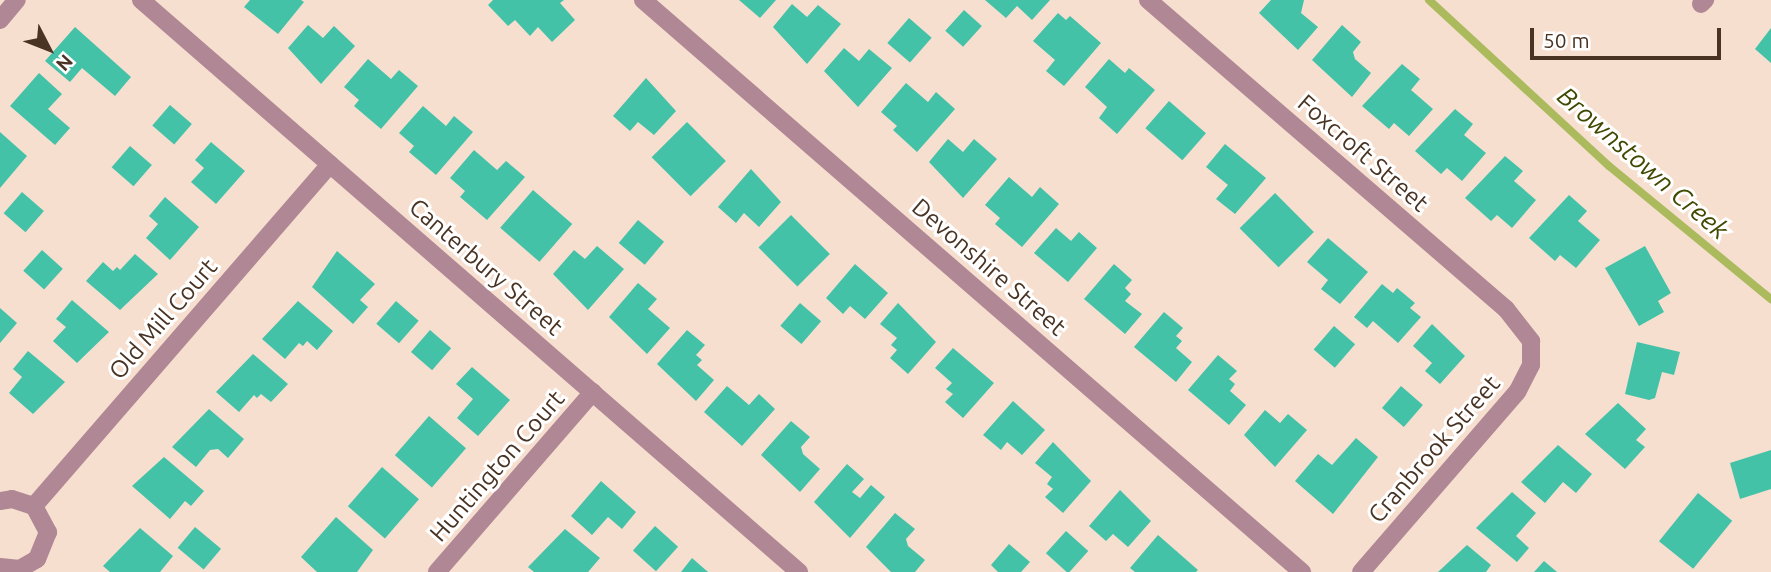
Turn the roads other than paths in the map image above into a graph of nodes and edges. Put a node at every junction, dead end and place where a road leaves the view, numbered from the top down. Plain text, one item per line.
1 (17, 0) edge
2 (141, 0) edge
3 (643, 0) edge
4 (1148, 0) edge
5 (0, 20) edge
6 (330, 164) junction
7 (1534, 352) joint
8 (593, 392) junction
9 (0, 501) edge
10 (34, 506) junction
11 (0, 567) edge
12 (438, 572) edge
13 (799, 572) edge
14 (1302, 572) edge
15 (1360, 572) edge

1 - 5 street
2 - 6 street, Canterbury Street
3 - 14 street, Devonshire Street
4 - 7 street, Foxcroft Street
6 - 8 street, Canterbury Street
6 - 10 street, Old Mill Court
7 - 15 street, Cranbrook Street
8 - 12 street, Huntington Court
8 - 13 street, Canterbury Street
9 - 10 street
10 - 11 street

